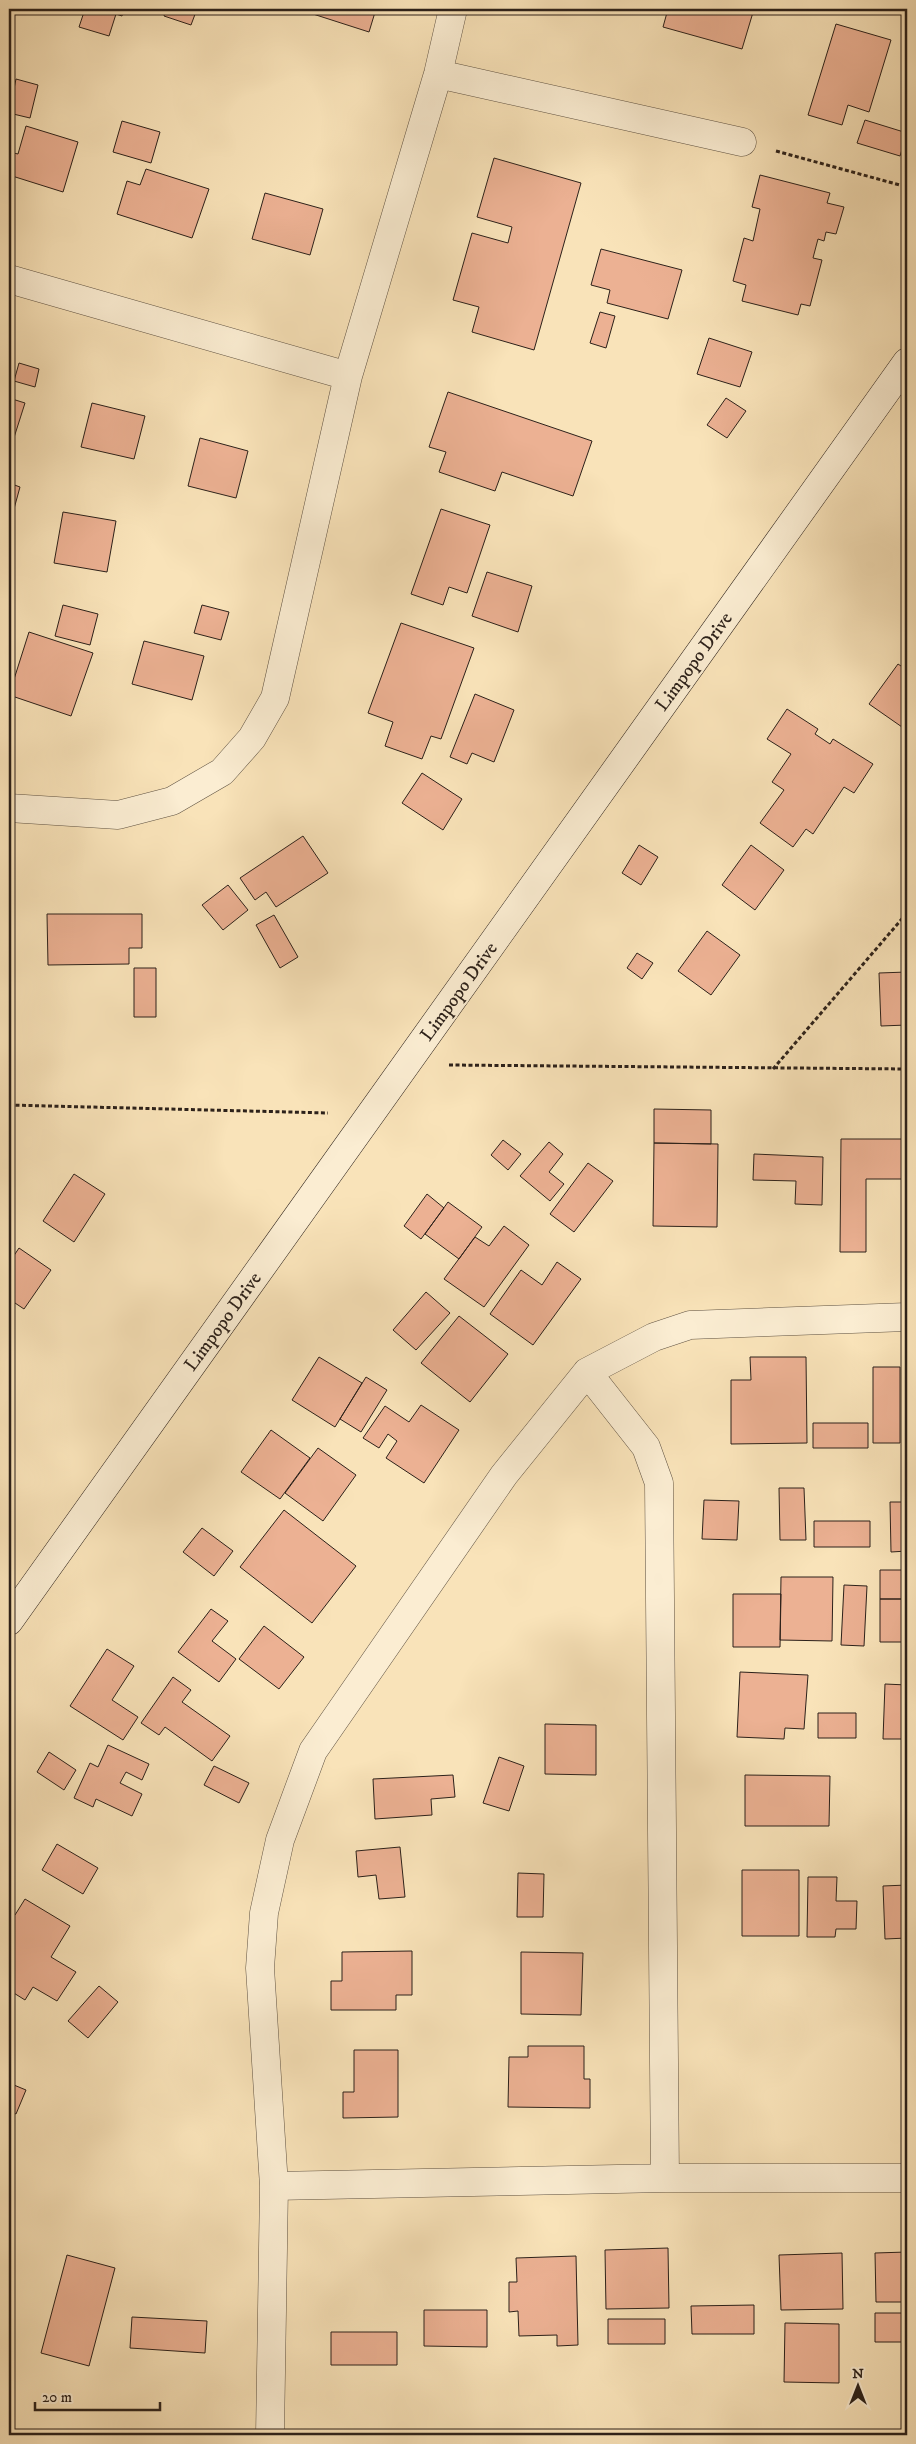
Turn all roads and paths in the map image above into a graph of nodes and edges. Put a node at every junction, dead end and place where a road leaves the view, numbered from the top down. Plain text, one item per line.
1 (453, 9) edge
2 (438, 74) junction
3 (742, 142) joint
4 (907, 187) edge
5 (9, 279) edge
6 (907, 362) edge
7 (348, 376) junction
8 (9, 808) edge
9 (907, 913) edge
10 (406, 1064) junction
11 (907, 1069) edge
12 (772, 1070) junction
13 (9, 1105) edge
14 (371, 1114) junction
15 (907, 1317) edge
16 (587, 1372) junction
17 (9, 1620) edge
18 (664, 2178) junction
19 (907, 2178) edge
20 (274, 2186) junction
21 (270, 2435) edge

1 - 2 street
2 - 3 street
2 - 7 street
3 - 4 path
5 - 7 street
6 - 10 street, Limpopo Drive
7 - 8 street
9 - 12 path
10 - 12 path
10 - 14 street, Limpopo Drive
11 - 12 path
13 - 14 path
14 - 17 street, Limpopo Drive
15 - 16 street
16 - 18 street
16 - 20 street
18 - 19 street
18 - 20 street
20 - 21 street

